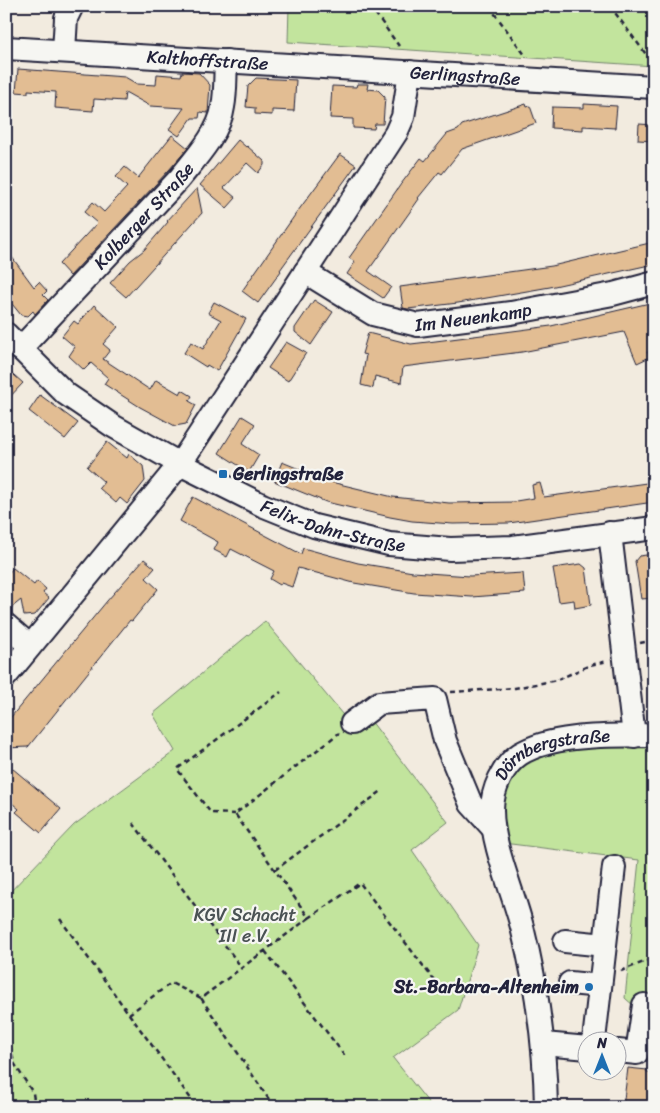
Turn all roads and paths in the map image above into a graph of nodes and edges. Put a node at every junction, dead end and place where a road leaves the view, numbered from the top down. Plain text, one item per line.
1 (72, 6) edge
2 (370, 6) edge
3 (489, 6) edge
4 (610, 6) edge
5 (399, 46) dead end
6 (6, 48) edge
7 (64, 51) junction
8 (525, 56) dead end
9 (648, 57) dead end
10 (226, 61) junction
11 (410, 72) junction
12 (654, 87) edge
13 (304, 272) junction
14 (654, 283) edge
15 (13, 341) edge
16 (180, 464) junction
17 (654, 528) edge
18 (610, 533) junction
19 (6, 625) edge
20 (654, 640) edge
21 (30, 646) junction
22 (624, 654) junction
23 (6, 676) edge
24 (281, 692) dead end
25 (435, 699) junction
26 (352, 723) joint
27 (644, 735) edge
28 (383, 790) dead end
29 (235, 814) junction
30 (133, 823) dead end
31 (492, 827) junction
32 (614, 867) dead end
33 (275, 870) junction
34 (309, 918) junction
35 (60, 919) dead end
36 (565, 941) dead end
37 (605, 945) junction
38 (265, 950) junction
39 (654, 958) edge
40 (242, 968) junction
41 (434, 980) dead end
42 (601, 982) junction
43 (570, 983) dead end
44 (201, 998) junction
45 (644, 1005) dead end
46 (129, 1014) junction
47 (595, 1030) edge
48 (6, 1038) edge
49 (578, 1049) edge
50 (628, 1052) edge
51 (545, 1053) junction
52 (345, 1056) dead end
53 (14, 1063) junction
54 (6, 1077) edge
55 (35, 1107) edge
56 (197, 1107) edge
57 (274, 1107) edge
58 (546, 1107) edge
59 (555, 1107) edge

1 - 7 street
2 - 5 path
3 - 8 path
4 - 9 path
6 - 7 street, Kalthoffstraße
7 - 10 street, Kalthoffstraße
10 - 11 street, Kalthoffstraße
10 - 15 street, Kolberger Straße
11 - 12 street, Gerlingstraße
11 - 13 street, Gerlingstraße
13 - 14 street, Im Neuenkamp
13 - 16 street, Gerlingstraße
15 - 16 street, Felix-Dahn-Straße
16 - 18 street, Felix-Dahn-Straße
16 - 21 street, Gerlingstraße
17 - 18 street, Felix-Dahn-Straße
18 - 22 street, Dörnbergstraße
19 - 21 street
20 - 22 path
21 - 23 street, Gerlingstraße
22 - 25 path
22 - 27 street, Dörnbergstraße
24 - 29 path
25 - 26 street
25 - 31 street
26 - 29 path
27 - 31 street, Dörnbergstraße
28 - 33 path
29 - 33 path
30 - 40 path
31 - 51 street, Dörnbergstraße
32 - 37 street
33 - 34 path
34 - 38 path
34 - 41 path
35 - 46 path
36 - 37 street
37 - 42 street
38 - 40 path
38 - 52 path
39 - 42 path
40 - 44 path
42 - 43 street
42 - 47 street
44 - 46 path
44 - 57 path
45 - 50 street
46 - 56 path
48 - 53 path
49 - 51 street
51 - 58 street, Dörnbergstraße
51 - 59 street, Dörnbergstraße
53 - 54 path
53 - 55 path

